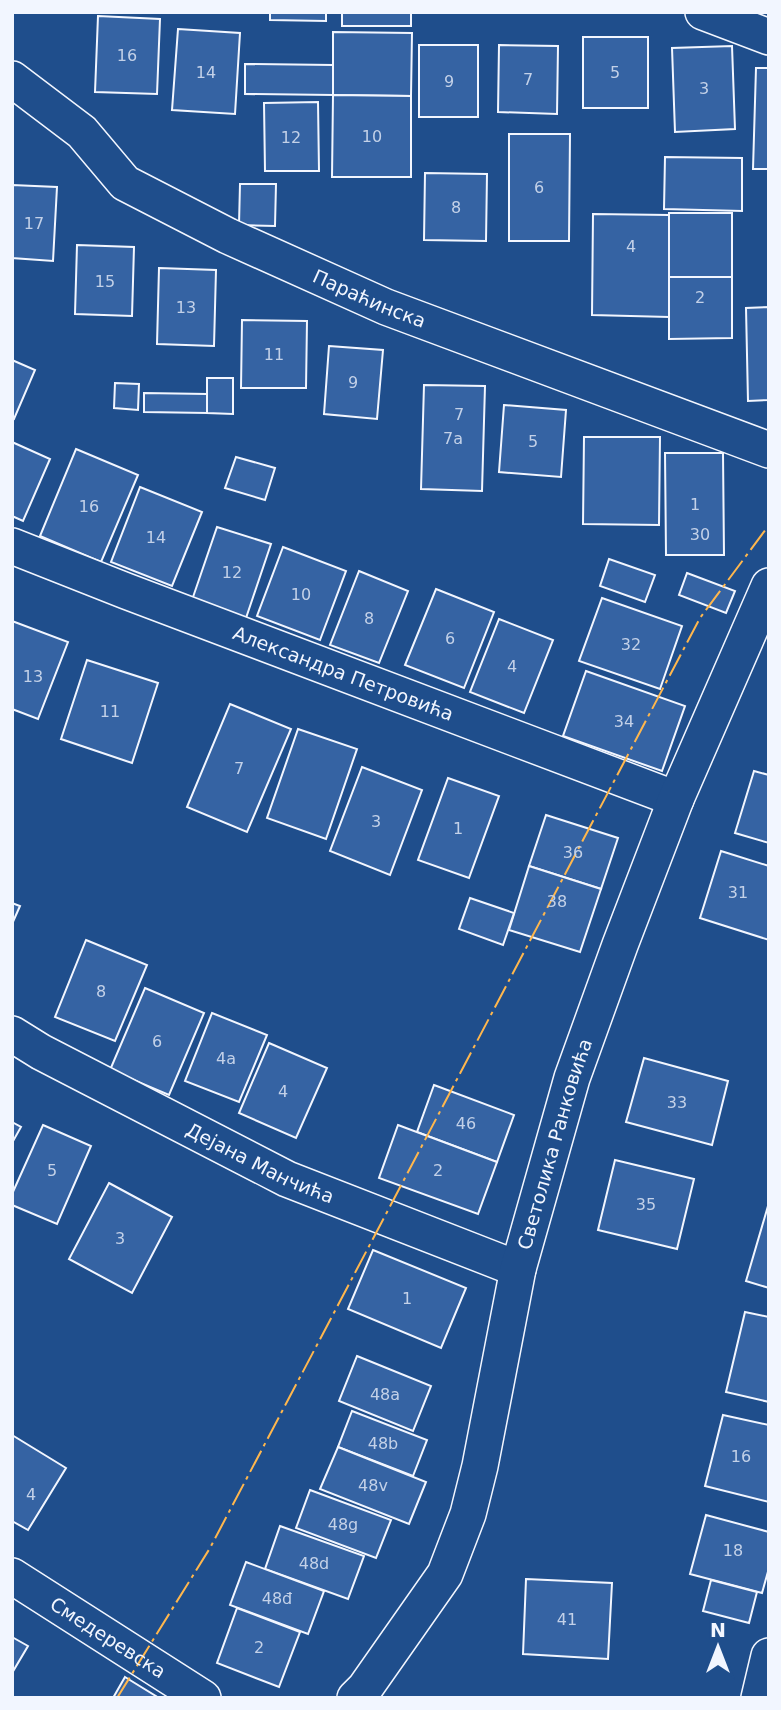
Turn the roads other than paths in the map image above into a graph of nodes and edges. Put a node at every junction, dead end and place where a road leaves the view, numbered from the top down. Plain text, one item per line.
1 (703, 12) edge
2 (769, 37) edge
3 (12, 79) edge
4 (769, 450) edge
5 (12, 546) edge
6 (769, 586) edge
7 (676, 799) junction
8 (12, 1034) edge
9 (518, 1269) junction
10 (12, 1576) edge
11 (769, 1656) edge
12 (203, 1698) edge
13 (355, 1698) edge
14 (759, 1698) edge

1 - 2 street
3 - 4 street, Параћинска
5 - 7 street, Александра Петровића
6 - 7 street, Светолика Ранковића
7 - 9 street, Светолика Ранковића
8 - 9 street, Дејана Манчића
9 - 13 street, Светолика Ранковића
10 - 12 street, Смедеревска
11 - 14 street

